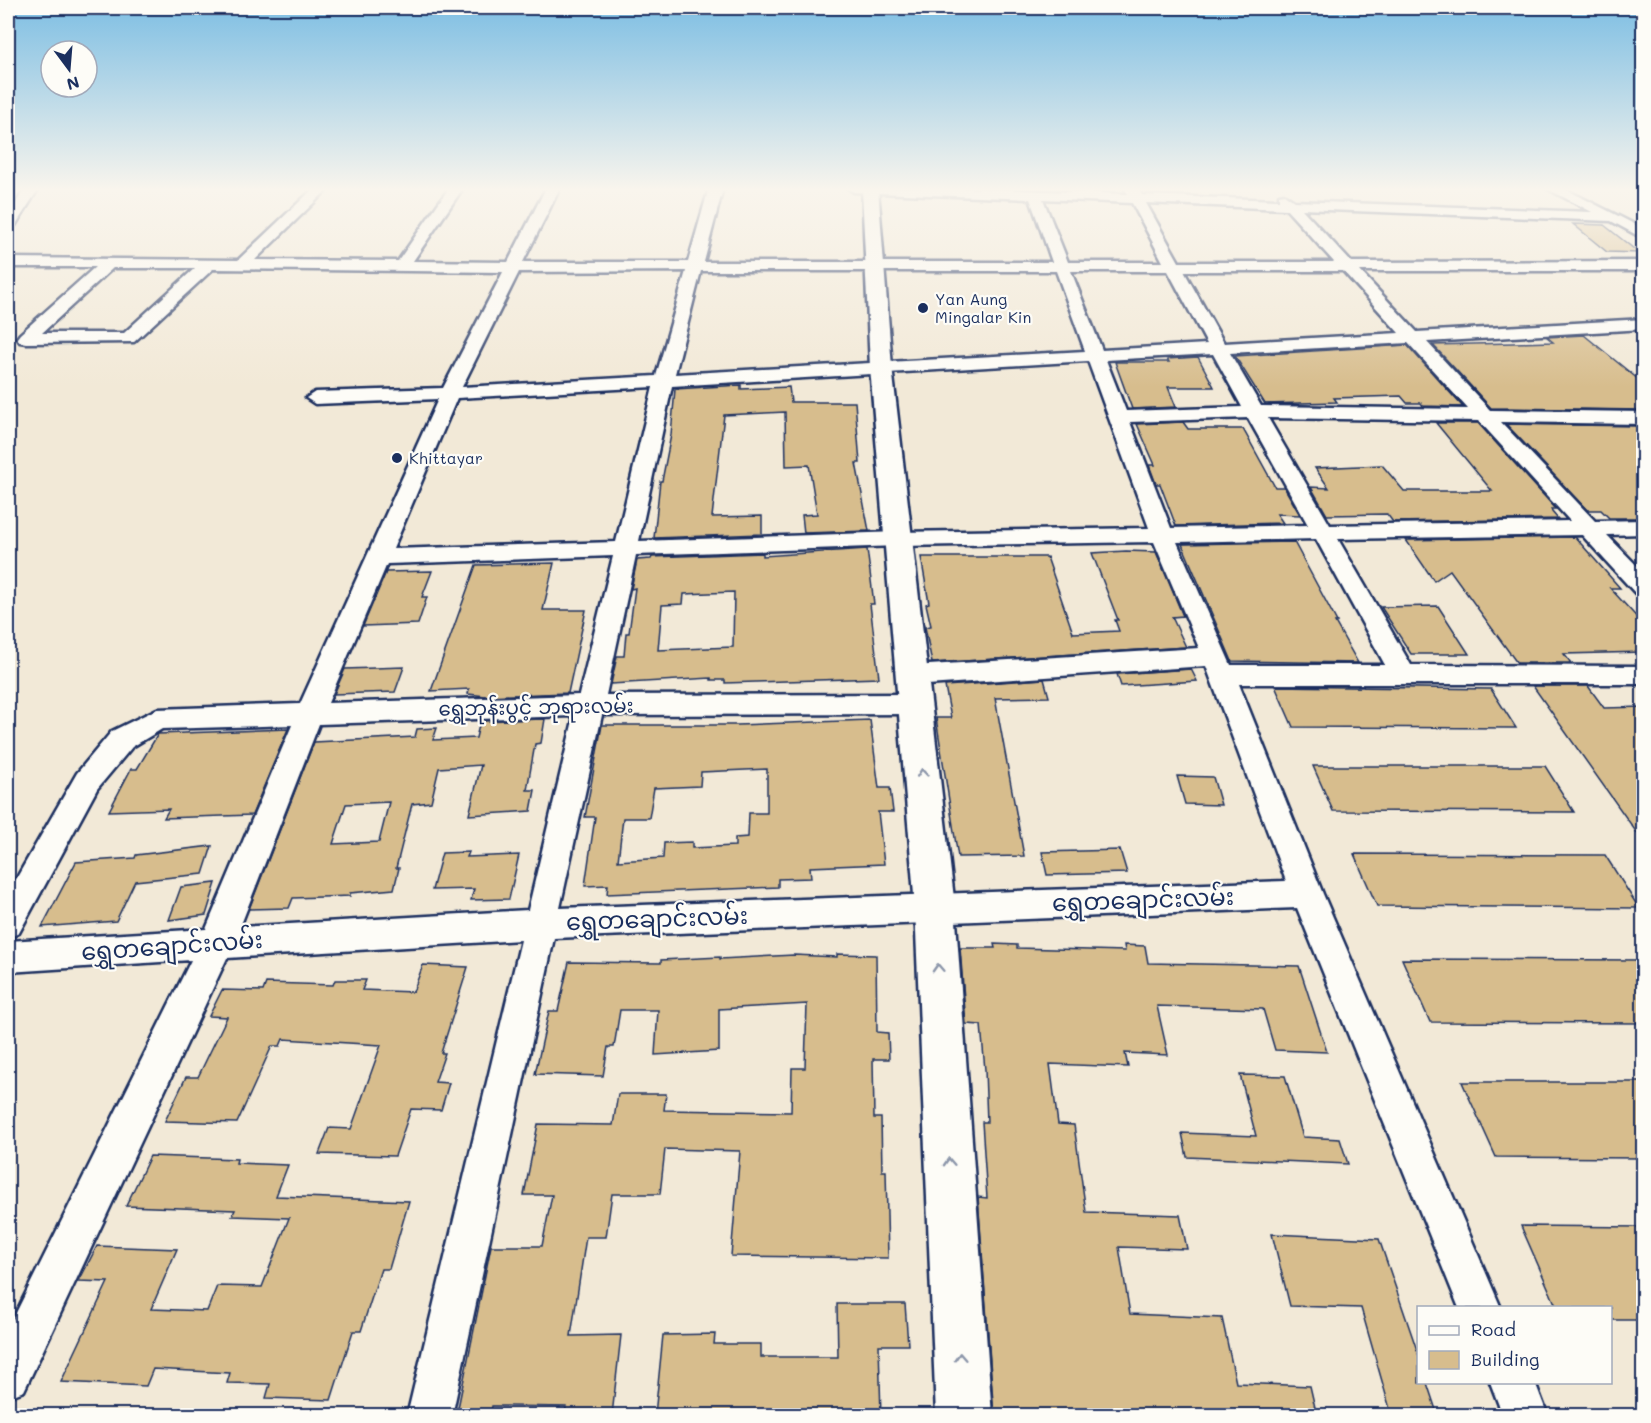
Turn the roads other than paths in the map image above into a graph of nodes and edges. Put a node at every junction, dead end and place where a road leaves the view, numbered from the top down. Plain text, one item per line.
1 (253, 254) edge
2 (410, 254) edge
3 (519, 254) edge
4 (698, 254) edge
5 (873, 254) edge
6 (1058, 254) edge
7 (1166, 254) edge
8 (1335, 254) edge
9 (8, 262) edge
10 (209, 264) junction
11 (107, 265) junction
12 (242, 265) junction
13 (402, 266) junction
14 (1644, 266) edge
15 (512, 267) junction
16 (695, 267) junction
17 (873, 267) junction
18 (1063, 267) junction
19 (1173, 267) junction
20 (1347, 267) junction
21 (1644, 324) edge
22 (1411, 338) junction
23 (1218, 348) junction
24 (1096, 355) junction
25 (881, 367) junction
26 (663, 381) junction
27 (450, 393) junction
28 (315, 398) dead end
29 (1255, 412) junction
30 (1484, 414) junction
31 (1119, 417) junction
32 (1644, 418) edge
33 (1644, 526) edge
34 (1589, 527) junction
35 (1325, 530) junction
36 (1162, 534) junction
37 (898, 539) junction
38 (626, 547) junction
39 (380, 557) junction
40 (1644, 588) edge
41 (1218, 665) junction
42 (1403, 673) junction
43 (1644, 675) edge
44 (914, 690) junction
45 (592, 705) junction
46 (310, 713) junction
47 (1307, 894) junction
48 (935, 907) junction
49 (8, 923) edge
50 (540, 924) junction
51 (216, 943) junction
52 (8, 956) edge
53 (1479, 1306) edge
54 (8, 1375) edge
55 (1512, 1384) edge
56 (429, 1416) edge
57 (964, 1416) edge
58 (1526, 1416) edge

1 - 12 street
2 - 13 street
3 - 15 street
4 - 16 street
5 - 17 street
6 - 18 street
7 - 19 street
8 - 20 street
9 - 11 street
10 - 11 street
10 - 11 street
10 - 12 street
12 - 13 street
13 - 15 street
14 - 20 street
15 - 16 street
15 - 27 street
16 - 17 street
16 - 26 street
17 - 18 street
17 - 25 street
18 - 19 street
18 - 24 street
19 - 20 street
19 - 23 street
20 - 22 street
21 - 22 street
22 - 23 street
22 - 30 street
23 - 24 street
23 - 29 street
24 - 25 street
24 - 31 street
25 - 26 street
25 - 37 street
26 - 27 street
26 - 38 street
27 - 28 street
27 - 39 street
29 - 30 street
29 - 31 street
29 - 35 street
30 - 32 street
30 - 34 street
31 - 36 street
33 - 34 street
34 - 35 street
34 - 40 street
35 - 36 street
35 - 42 street
36 - 37 street
36 - 41 street
37 - 38 street
37 - 44 street
38 - 39 street
38 - 45 street
39 - 46 street
41 - 42 street, ရွှေဘုန်းပွင့် ဘုရားလမ်း
41 - 44 street, ရွှေဘုန်းပွင့် ဘုရားလမ်း
41 - 47 street
42 - 43 street, ရွှေဘုန်းပွင့် ဘုရားလမ်း
44 - 45 street, ရွှေဘုန်းပွင့် ဘုရားလမ်း
48 -> 44 street
45 - 46 street, ရွှေဘုန်းပွင့် ဘုရားလမ်း
45 - 50 street
46 - 49 street, ရွှေဘုန်းပွင့် ဘုရားလမ်း
46 - 51 street
47 - 48 street, ရွှေတချောင်းလမ်း
47 - 53 street
48 - 50 street, ရွှေတချောင်းလမ်း
57 -> 48 street
50 - 51 street, ရွှေတချောင်းလမ်း
50 - 56 street
51 - 52 street, ရွှေတချောင်းလမ်း
51 - 54 street
55 - 58 street

